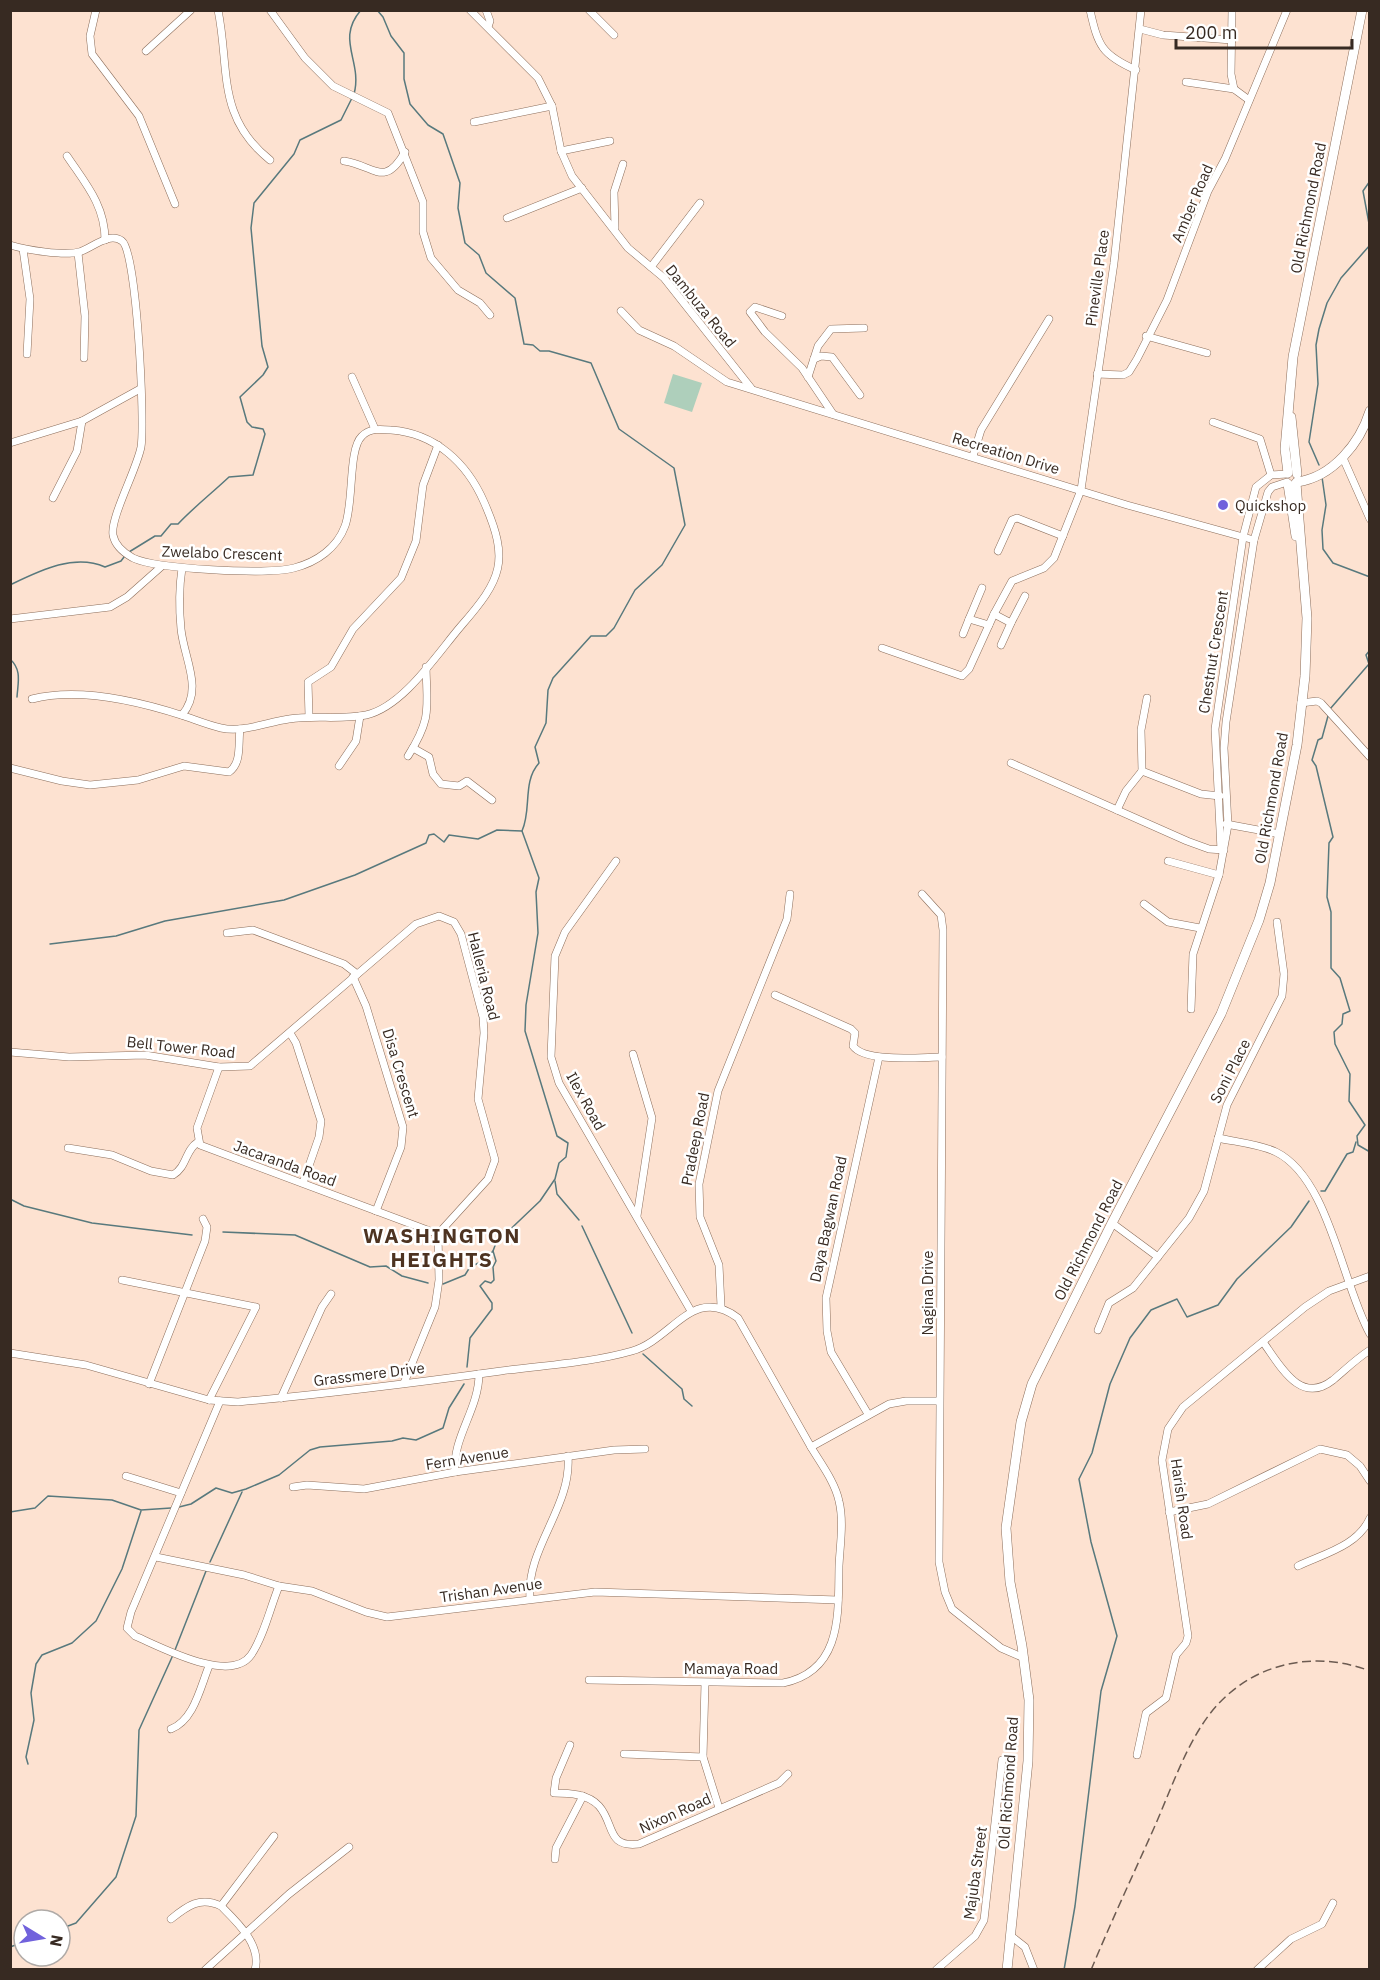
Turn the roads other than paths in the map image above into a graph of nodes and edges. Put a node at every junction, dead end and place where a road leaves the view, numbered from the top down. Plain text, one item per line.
1 (96, 10) edge
2 (191, 10) edge
3 (218, 10) edge
4 (270, 10) edge
5 (470, 10) edge
6 (486, 10) edge
7 (588, 10) edge
8 (1090, 10) edge
9 (1141, 10) edge
10 (1232, 10) edge
11 (1287, 10) edge
12 (1362, 10) edge
13 (488, 27) junction
14 (1140, 29) junction
15 (614, 35) dead end
16 (1232, 40) junction
17 (147, 51) dead end
18 (1136, 70) junction
19 (1186, 82) dead end
20 (1234, 89) junction
21 (1249, 100) junction
22 (552, 106) junction
23 (474, 122) dead end
24 (610, 141) dead end
25 (561, 151) junction
26 (405, 152) junction
27 (67, 156) dead end
28 (270, 160) dead end
29 (344, 161) dead end
30 (623, 164) dead end
31 (582, 188) junction
32 (700, 203) dead end
33 (175, 204) dead end
34 (507, 218) dead end
35 (617, 235) junction
36 (105, 240) junction
37 (10, 245) edge
38 (23, 249) junction
39 (78, 253) junction
40 (651, 267) junction
41 (621, 311) dead end
42 (490, 315) dead end
43 (782, 316) dead end
44 (1049, 319) dead end
45 (864, 328) dead end
46 (1146, 336) junction
47 (1207, 352) dead end
48 (27, 354) dead end
49 (84, 358) dead end
50 (814, 359) junction
51 (1097, 374) junction
52 (352, 377) dead end
53 (808, 377) junction
54 (752, 388) junction
55 (140, 389) junction
56 (860, 395) dead end
57 (1370, 411) edge
58 (833, 414) junction
59 (82, 421) junction
60 (1213, 422) dead end
61 (375, 429) junction
62 (10, 443) edge
63 (438, 445) junction
64 (973, 456) junction
65 (1343, 458) junction
66 (1271, 475) junction
67 (1292, 478) junction
68 (1081, 490) junction
69 (52, 498) dead end
70 (1370, 519) edge
71 (1063, 536) junction
72 (1243, 537) junction
73 (1254, 540) junction
74 (998, 551) dead end
75 (162, 566) junction
76 (182, 568) junction
77 (982, 588) dead end
78 (1024, 596) dead end
79 (994, 614) junction
80 (10, 619) edge
81 (969, 619) junction
82 (1011, 623) junction
83 (988, 625) junction
84 (963, 634) dead end
85 (1001, 645) dead end
86 (882, 648) dead end
87 (426, 667) junction
88 (1147, 698) dead end
89 (32, 699) dead end
90 (1301, 703) junction
91 (182, 715) junction
92 (309, 716) junction
93 (360, 716) junction
94 (240, 729) junction
95 (413, 748) junction
96 (408, 756) dead end
97 (1370, 757) edge
98 (1011, 763) dead end
99 (339, 766) dead end
100 (10, 768) edge
101 (1142, 771) junction
102 (1217, 796) junction
103 (1226, 796) junction
104 (492, 800) dead end
105 (1117, 810) junction
106 (1219, 823) junction
107 (1228, 825) junction
108 (1280, 834) junction
109 (1222, 850) junction
110 (616, 861) dead end
111 (1168, 861) dead end
112 (1219, 876) junction
113 (790, 894) dead end
114 (922, 894) dead end
115 (1144, 904) dead end
116 (439, 916) joint
117 (1277, 922) dead end
118 (1200, 928) junction
119 (227, 933) dead end
120 (355, 976) junction
121 (775, 995) dead end
122 (1191, 1009) dead end
123 (290, 1033) junction
124 (10, 1052) edge
125 (633, 1054) dead end
126 (879, 1057) junction
127 (942, 1057) junction
128 (219, 1067) junction
129 (1218, 1138) junction
130 (198, 1142) junction
131 (68, 1148) dead end
132 (303, 1183) junction
133 (376, 1211) junction
134 (637, 1216) junction
135 (203, 1219) dead end
136 (1112, 1223) junction
137 (438, 1234) junction
138 (1158, 1257) junction
139 (1370, 1276) edge
140 (122, 1280) dead end
141 (1349, 1283) junction
142 (186, 1292) junction
143 (331, 1294) dead end
144 (721, 1306) junction
145 (691, 1311) junction
146 (1098, 1330) dead end
147 (1370, 1334) edge
148 (1263, 1342) junction
149 (1370, 1350) edge
150 (10, 1353) edge
151 (479, 1374) junction
152 (404, 1383) junction
153 (149, 1384) junction
154 (280, 1398) junction
155 (209, 1400) junction
156 (220, 1401) junction
157 (939, 1401) junction
158 (868, 1414) junction
159 (812, 1447) junction
160 (645, 1449) dead end
161 (568, 1456) junction
162 (455, 1472) junction
163 (126, 1476) dead end
164 (1370, 1481) edge
165 (293, 1487) dead end
166 (181, 1493) junction
167 (1170, 1512) junction
168 (1370, 1518) edge
169 (156, 1557) junction
170 (1298, 1566) dead end
171 (279, 1586) junction
172 (530, 1598) junction
173 (838, 1600) junction
174 (1024, 1658) junction
175 (209, 1666) junction
176 (590, 1680) dead end
177 (705, 1683) junction
178 (171, 1730) dead end
179 (570, 1745) dead end
180 (624, 1754) dead end
181 (1137, 1755) dead end
182 (703, 1757) junction
183 (1002, 1760) dead end
184 (788, 1774) dead end
185 (583, 1796) junction
186 (719, 1808) junction
187 (274, 1836) dead end
188 (349, 1847) dead end
189 (555, 1859) dead end
190 (1333, 1903) dead end
191 (220, 1906) junction
192 (171, 1919) dead end
193 (245, 1934) junction
194 (1011, 1936) junction
195 (205, 1970) edge
196 (255, 1970) edge
197 (936, 1970) edge
198 (1007, 1970) edge
199 (1034, 1970) edge
200 (1257, 1970) edge

1 - 33 street
2 - 17 street
3 - 28 street
4 - 26 street
5 - 13 street, Dambuza Road
6 - 13 street
7 - 15 street
8 - 18 street
9 - 14 street, Pineville Place
10 - 16 street
11 - 21 street, Amber Road
12 - 67 street, Old Richmond Road
13 - 22 street, Dambuza Road
14 - 16 street
14 - 18 street, Pineville Place
16 - 20 street
18 - 51 street, Pineville Place
19 - 20 street
20 - 21 street
21 - 46 street, Amber Road
22 - 23 street
22 - 25 street, Dambuza Road
24 - 25 street
25 - 31 street, Dambuza Road
26 - 29 street
26 - 42 street
27 - 36 street
30 - 35 street
31 - 34 street
31 - 35 street, Dambuza Road
32 - 40 street
35 - 40 street, Dambuza Road
36 - 39 street
36 - 55 street, Zwelabo Crescent
37 - 38 street
38 - 39 street
38 - 48 street
39 - 49 street
40 - 54 street, Dambuza Road
41 - 54 street, Recreation Drive
43 - 53 street
44 - 64 street
45 - 50 street
46 - 47 street
46 - 51 street, Amber Road
50 - 53 street
50 - 56 street
51 - 68 street, Pineville Place
52 - 61 street
53 - 58 street
54 - 58 street, Recreation Drive
55 - 59 street
55 - 75 street, Zwelabo Crescent
57 - 65 street
58 - 64 street, Recreation Drive
59 - 62 street
59 - 69 street
60 - 66 street
61 - 63 street
61 - 76 street, Zwelabo Crescent
63 - 87 street
63 - 92 street
64 - 68 street, Recreation Drive
65 - 67 street
65 - 70 street
66 - 67 street
66 - 72 street, Chestnut Crescent
67 - 73 street, Chestnut Crescent
67 - 90 street, Old Richmond Road
68 - 71 street, Pineville Place
68 - 72 street, Recreation Drive
71 - 74 street
71 - 79 street, Pineville Place
72 - 73 street, Recreation Drive
72 - 102 street, Chestnut Crescent
73 - 103 street, Chestnut Crescent
75 - 76 street, Zwelabo Crescent
75 - 80 street
76 - 91 street
77 - 81 street
78 - 82 street
79 - 82 street
79 - 83 street, Pineville Place
81 - 83 street
81 - 84 street
82 - 85 street
83 - 86 street, Pineville Place
87 - 93 street
87 - 95 street
88 - 101 street
89 - 91 street
90 - 97 street
90 - 108 street, Old Richmond Road
91 - 94 street
92 - 93 street
92 - 94 street
93 - 99 street
94 - 100 street
95 - 96 street
95 - 104 street
98 - 105 street
101 - 102 street
101 - 105 street
102 - 103 street
102 - 106 street, Chestnut Crescent
103 - 107 street, Chestnut Crescent
105 - 109 street
106 - 107 street
106 - 109 street, Chestnut Crescent
107 - 108 street
107 - 109 street, Chestnut Crescent
108 - 136 street, Old Richmond Road
109 - 112 street, Chestnut Crescent
110 - 134 street, Ilex Road
111 - 112 street
112 - 118 street, Chestnut Crescent
113 - 144 street, Pradeep Road
114 - 127 street, Nagina Drive
115 - 118 street
116 - 120 street, Bell Tower Road
116 - 137 street, Halleria Road
117 - 129 street, Soni Place
118 - 122 street, Chestnut Crescent
119 - 120 street
120 - 123 street, Bell Tower Road
120 - 133 street, Disa Crescent
121 - 126 street
123 - 128 street, Bell Tower Road
123 - 132 street
124 - 128 street, Bell Tower Road
125 - 134 street
126 - 127 street
126 - 158 street, Daya Bagwan Road
127 - 157 street, Nagina Drive
128 - 130 street
129 - 138 street, Soni Place
129 - 141 street
130 - 131 street
130 - 132 street, Jacaranda Road
132 - 133 street, Jacaranda Road
133 - 137 street, Jacaranda Road
134 - 145 street, Ilex Road
135 - 142 street
136 - 138 street
136 - 174 street, Old Richmond Road
137 - 152 street
138 - 146 street, Soni Place
139 - 141 street, Harish Road
140 - 142 street
141 - 147 street
141 - 148 street, Harish Road
142 - 153 street
142 - 155 street
143 - 154 street
144 - 145 street
144 - 159 street
145 - 151 street, Grassmere Drive
148 - 149 street
148 - 167 street, Harish Road
150 - 153 street, Grassmere Drive
151 - 152 street, Grassmere Drive
151 - 162 street
152 - 154 street, Grassmere Drive
153 - 155 street, Grassmere Drive
154 - 156 street, Grassmere Drive
155 - 156 street, Grassmere Drive
156 - 166 street
157 - 158 street
157 - 174 street, Nagina Drive
158 - 159 street
159 - 173 street, Mamaya Road
160 - 161 street, Fern Avenue
161 - 162 street, Fern Avenue
161 - 172 street
162 - 165 street, Fern Avenue
163 - 166 street
164 - 167 street
166 - 169 street
167 - 181 street, Harish Road
168 - 170 street
169 - 171 street, Trishan Avenue
169 - 175 street
171 - 172 street, Trishan Avenue
171 - 175 street
172 - 173 street, Trishan Avenue
173 - 177 street, Mamaya Road
174 - 194 street, Old Richmond Road
175 - 178 street
176 - 177 street, Mamaya Road
177 - 182 street
179 - 185 street
180 - 182 street
182 - 186 street
183 - 197 street, Majuba Street
184 - 186 street, Nixon Road
185 - 186 street, Nixon Road
185 - 189 street
187 - 191 street
188 - 193 street
190 - 200 street
191 - 192 street
191 - 193 street
193 - 195 street
193 - 196 street
194 - 198 street, Old Richmond Road
194 - 199 street

